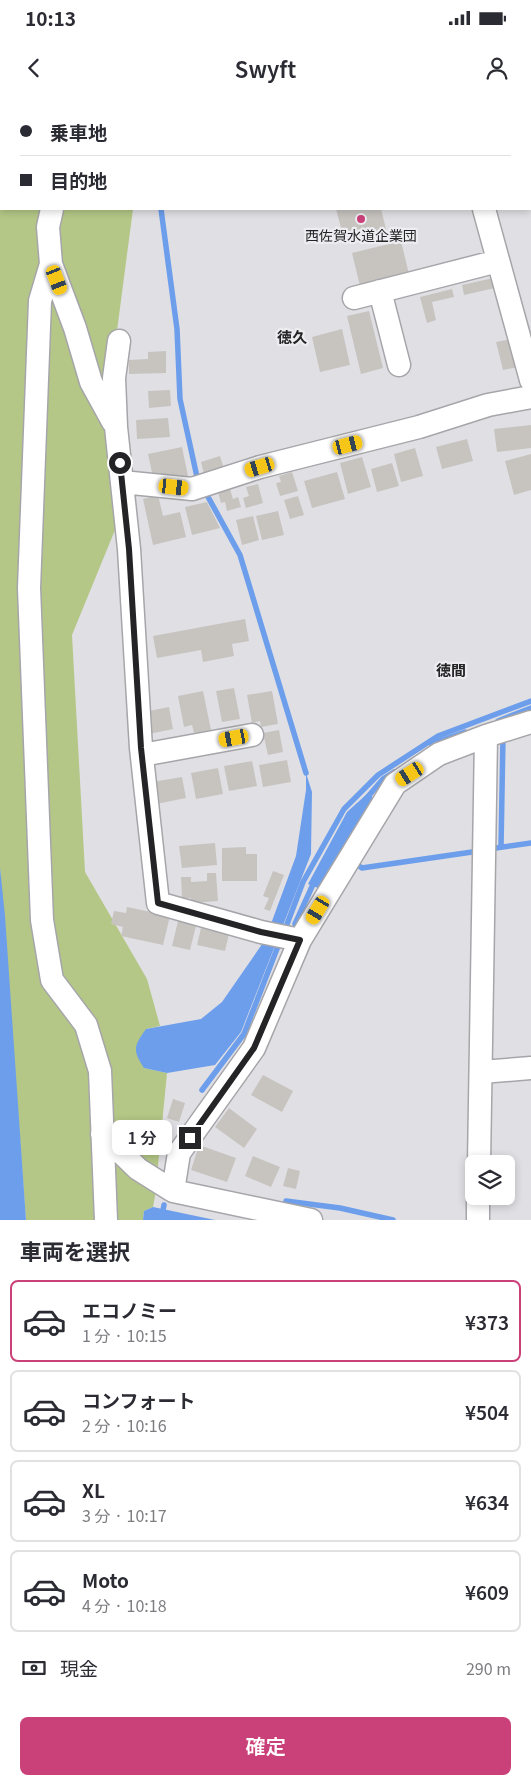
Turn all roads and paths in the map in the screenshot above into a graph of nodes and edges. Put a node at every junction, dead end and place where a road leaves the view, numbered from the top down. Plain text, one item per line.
1 (52, 210) edge
2 (484, 210) edge
3 (498, 262) junction
4 (51, 264) junction
5 (380, 291) junction
6 (354, 298) dead end
7 (119, 341) dead end
8 (399, 364) dead end
9 (531, 380) edge
10 (531, 397) edge
11 (116, 427) junction
12 (122, 482) junction
13 (507, 729) edge
14 (252, 735) dead end
15 (142, 755) junction
16 (293, 939) junction
17 (531, 1068) edge
18 (481, 1072) junction
19 (102, 1134) junction
20 (479, 1155) edge
21 (173, 1191) junction
22 (478, 1205) edge
23 (106, 1220) edge
24 (310, 1220) edge
25 (478, 1220) edge

1 - 4 street
2 - 3 street
3 - 5 street
3 - 9 street
4 - 11 street
4 - 19 street
5 - 6 street
5 - 8 street
7 - 11 street
10 - 12 street
11 - 12 street
12 - 15 street
13 - 16 street
13 - 18 street
14 - 15 street
15 - 16 street
16 - 21 street
17 - 18 street
18 - 20 street
19 - 21 street
19 - 23 street
21 - 24 street
22 - 25 street

